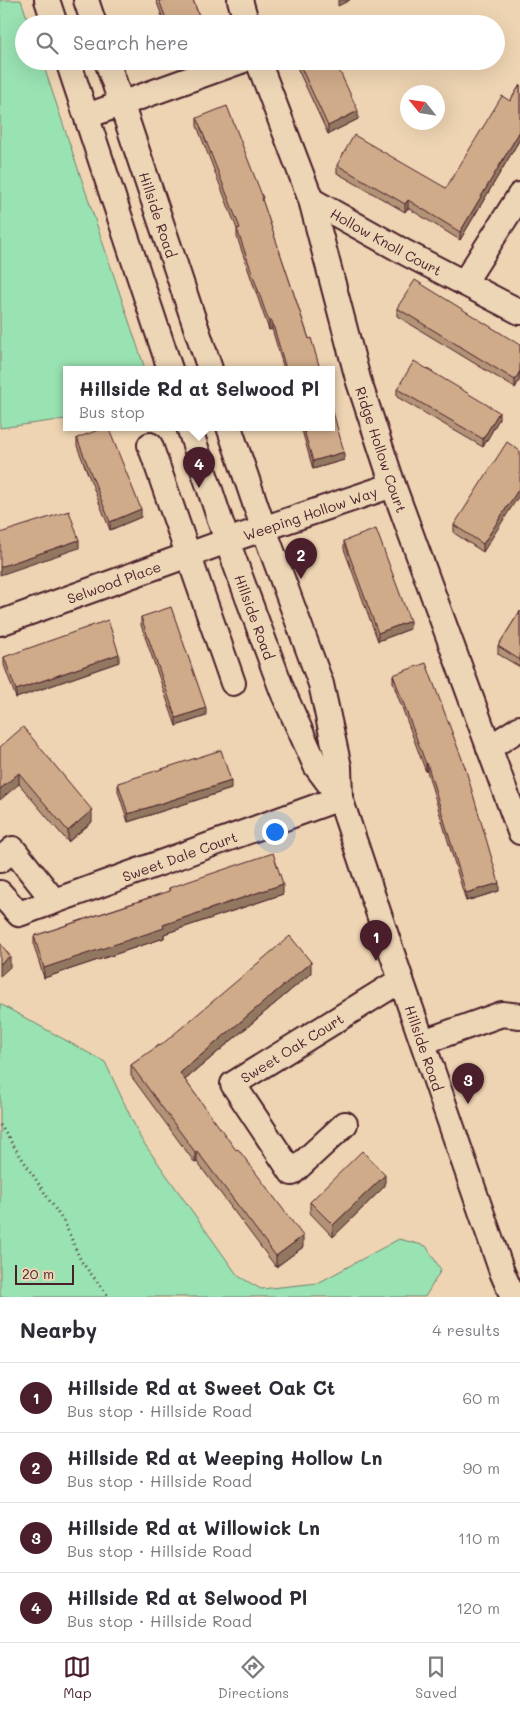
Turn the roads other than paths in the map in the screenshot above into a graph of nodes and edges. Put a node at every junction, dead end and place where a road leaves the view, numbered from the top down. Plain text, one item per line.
1 (47, 0) edge
2 (86, 0) edge
3 (240, 0) edge
4 (52, 15) edge
5 (91, 15) edge
6 (244, 15) edge
7 (71, 70) edge
8 (110, 70) edge
9 (216, 70) edge
10 (261, 70) edge
11 (121, 104) junction
12 (87, 116) junction
13 (520, 195) edge
14 (311, 200) junction
15 (464, 283) junction
16 (520, 312) edge
17 (169, 366) edge
18 (209, 366) edge
19 (190, 431) edge
20 (230, 431) edge
21 (150, 446) dead end
22 (393, 484) junction
23 (263, 528) junction
24 (227, 541) junction
25 (188, 554) junction
26 (0, 622) edge
27 (233, 683) dead end
28 (520, 728) edge
29 (489, 748) junction
30 (340, 798) junction
31 (520, 832) edge
32 (0, 860) edge
33 (0, 893) edge
34 (54, 901) junction
35 (401, 980) junction
36 (520, 1016) edge
37 (423, 1042) junction
38 (345, 1124) dead end
39 (513, 1297) edge

1 - 4 street
2 - 5 street
3 - 6 street
7 - 12 street
8 - 11 street, Hillside Road
9 - 11 street
10 - 14 street, Ridge Hollow Court
11 - 12 street
11 - 18 street, Hillside Road
12 - 17 street
13 - 15 street
14 - 15 street, Hollow Knoll Court
14 - 22 street, Ridge Hollow Court
15 - 16 street, Hollow Knoll Court
19 - 24 street, Hillside Road
20 - 23 street, Hillside Road
21 - 25 street
22 - 23 street, Weeping Hollow Way
22 - 29 street, Ridge Hollow Court
23 - 24 street, Weeping Hollow Way
23 - 30 street, Hillside Road
24 - 25 street, Selwood Place
24 - 30 street, Hillside Road
25 - 26 street, Selwood Place
25 - 27 street
28 - 29 street
29 - 31 street, Ridge Hollow Court
30 - 34 street, Sweet Dale Court
30 - 35 street, Hillside Road
32 - 34 street
33 - 34 street, Sweet Dale Court
35 - 37 street, Hillside Road
35 - 38 street, Sweet Oak Court
36 - 37 street
37 - 39 street, Hillside Road

